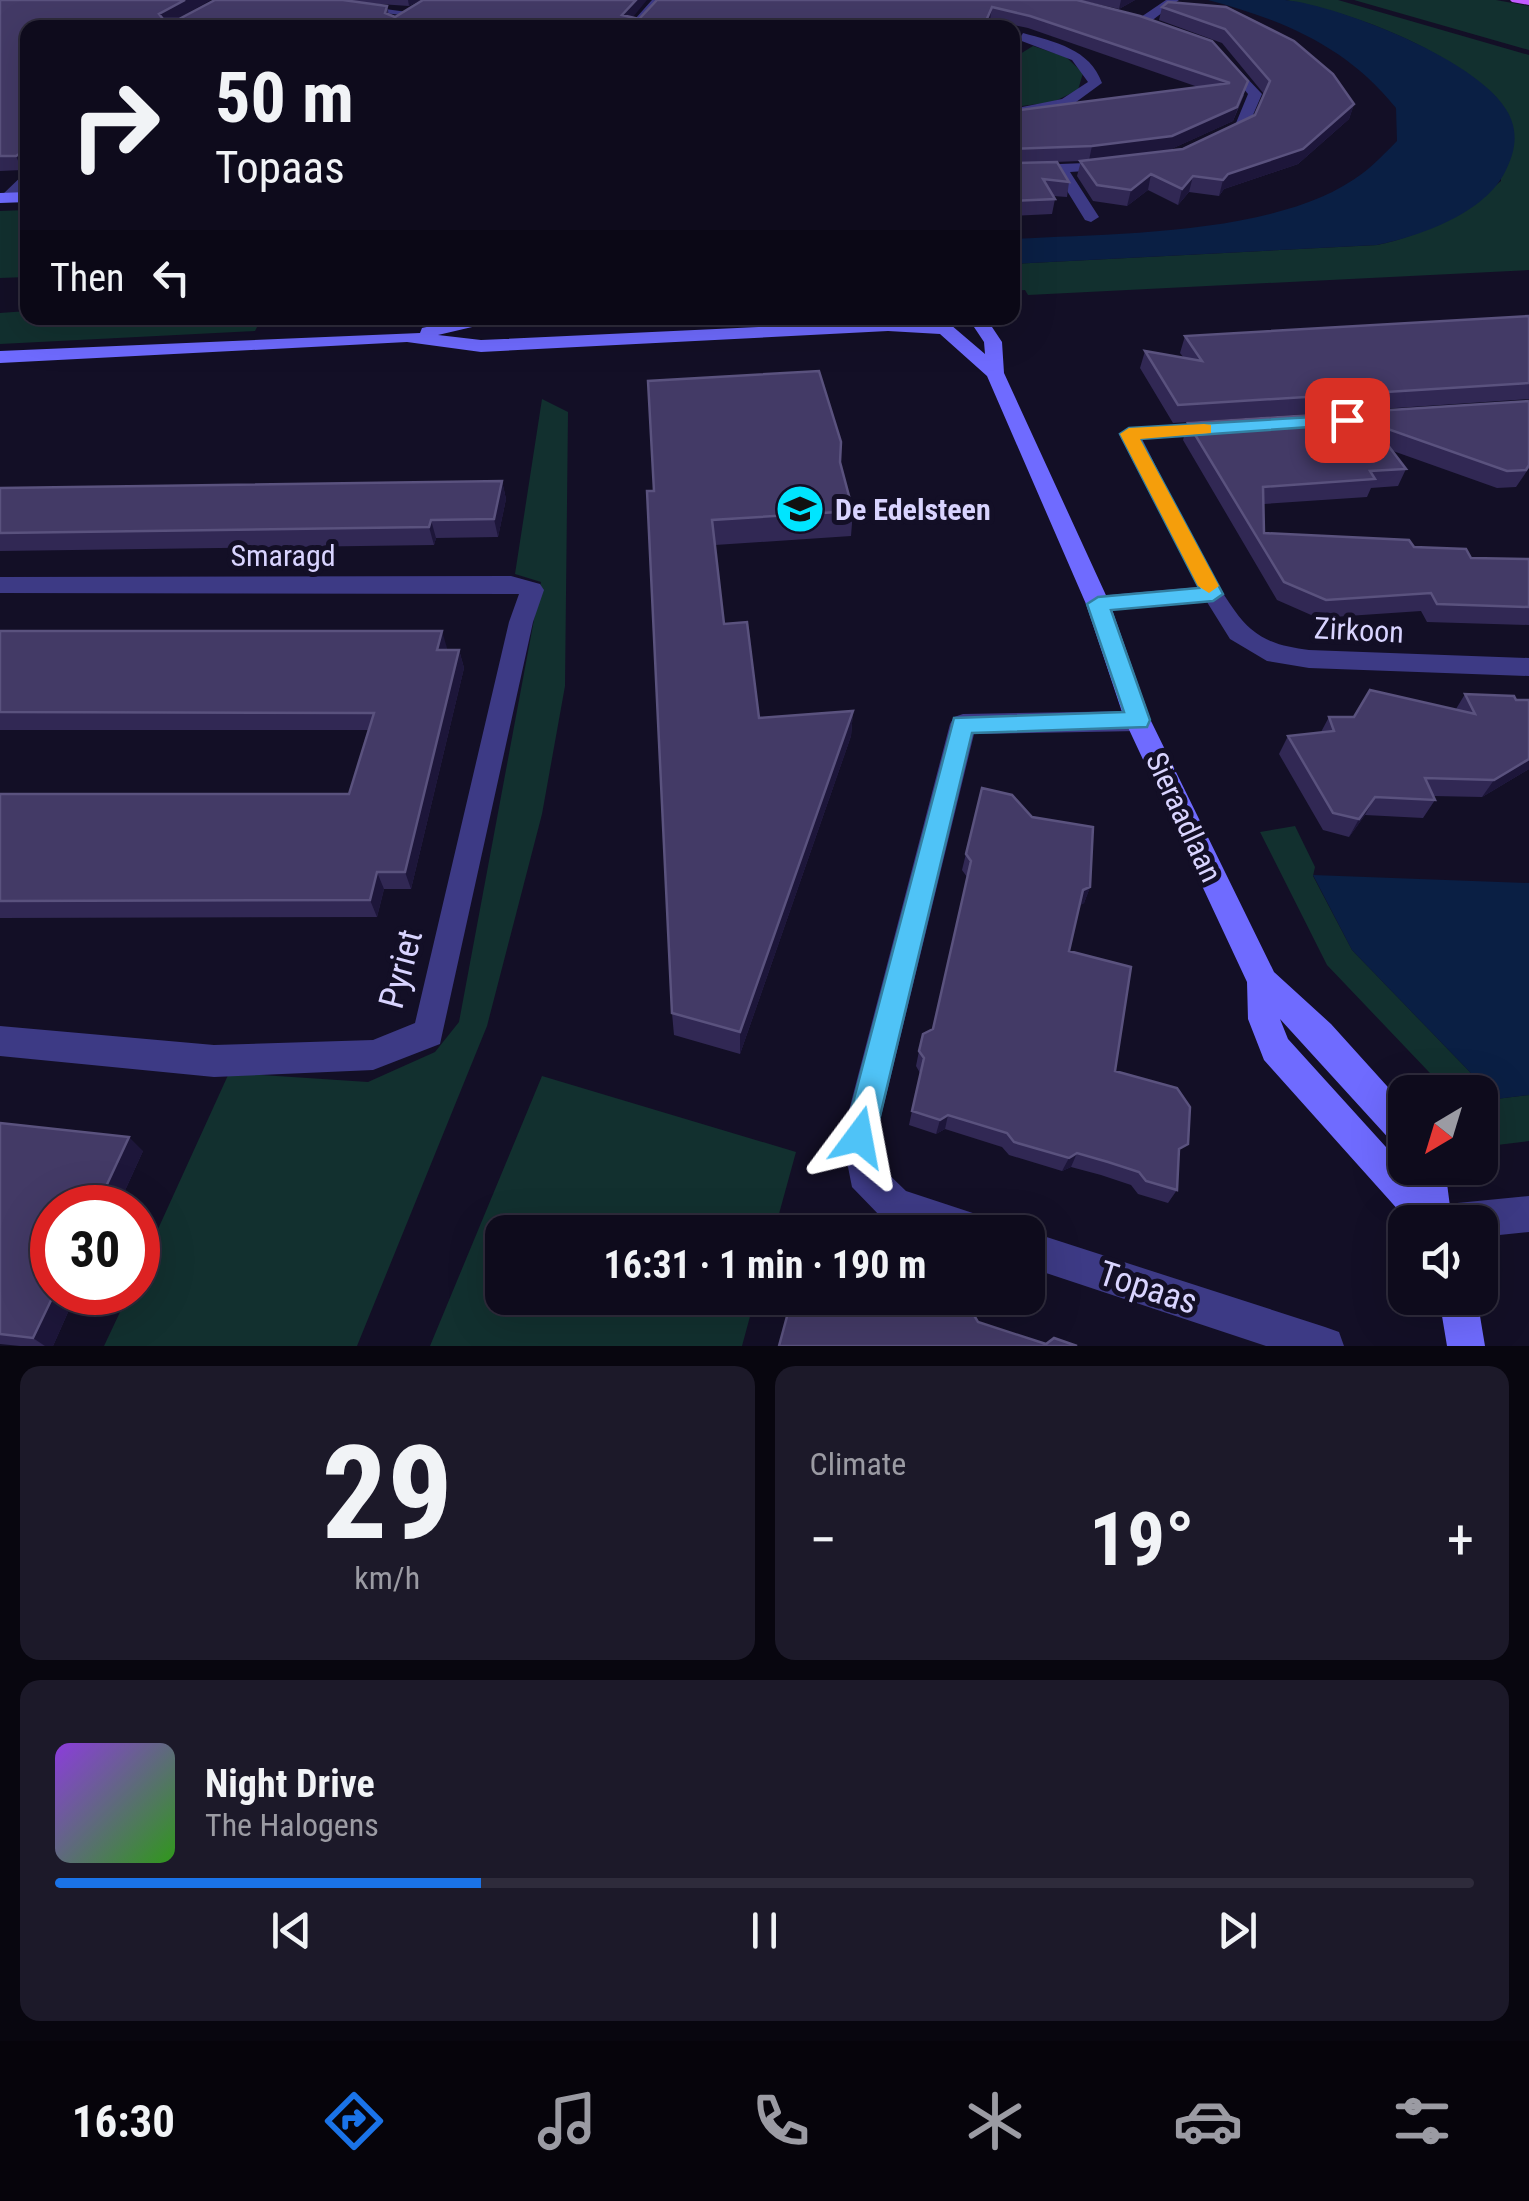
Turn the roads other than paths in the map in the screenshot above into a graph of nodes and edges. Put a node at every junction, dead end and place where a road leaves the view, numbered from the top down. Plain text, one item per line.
1 (286, 0) edge
2 (658, 0) edge
3 (1173, 0) edge
4 (1516, 0) edge
5 (1529, 2) edge
6 (1125, 18) edge
7 (401, 20) edge
8 (636, 20) edge
9 (1142, 22) junction
10 (1041, 26) edge
11 (1160, 28) edge
12 (1020, 40) edge
13 (1020, 41) edge
14 (1215, 48) edge
15 (1020, 112) edge
16 (1208, 142) edge
17 (1123, 164) edge
18 (1060, 169) junction
19 (1020, 170) edge
20 (1091, 218) dead end
21 (459, 325) edge
22 (578, 325) edge
23 (982, 325) edge
24 (407, 337) junction
25 (579, 341) junction
26 (0, 357) edge
27 (995, 373) junction
28 (1243, 426) edge
29 (0, 585) edge
30 (1213, 594) junction
31 (1098, 604) junction
32 (521, 622) joint
33 (1529, 667) edge
34 (1138, 720) junction
35 (1263, 982) junction
36 (0, 1041) edge
37 (1388, 1112) edge
38 (1417, 1205) edge
39 (1529, 1214) edge
40 (924, 1215) edge
41 (1498, 1217) edge
42 (1045, 1255) edge
43 (1461, 1315) edge
44 (1325, 1346) edge
45 (1466, 1346) edge

1 - 7 street
2 - 8 street
3 - 9 street
4 - 5 main road
6 - 9 street
9 - 11 street
10 - 12 street
13 - 15 street
14 - 16 street
17 - 18 street
18 - 19 street
18 - 20 street
21 - 24 street
22 - 25 street
23 - 27 street, Sieraadlaan
24 - 25 street, Sieraadlaan
24 - 26 street
25 - 27 street, Sieraadlaan
27 - 31 street, Sieraadlaan
28 - 30 street, Zirkoon
29 - 32 street, Smaragd
30 - 31 street
30 - 33 street, Zirkoon
31 - 34 street, Sieraadlaan
32 - 36 street, Pyriet
34 - 35 street, Sieraadlaan
34 - 40 street
35 - 37 street, Sieraadlaan
35 - 38 street, Sieraadlaan
39 - 41 street
42 - 44 street, Topaas
43 - 45 street

